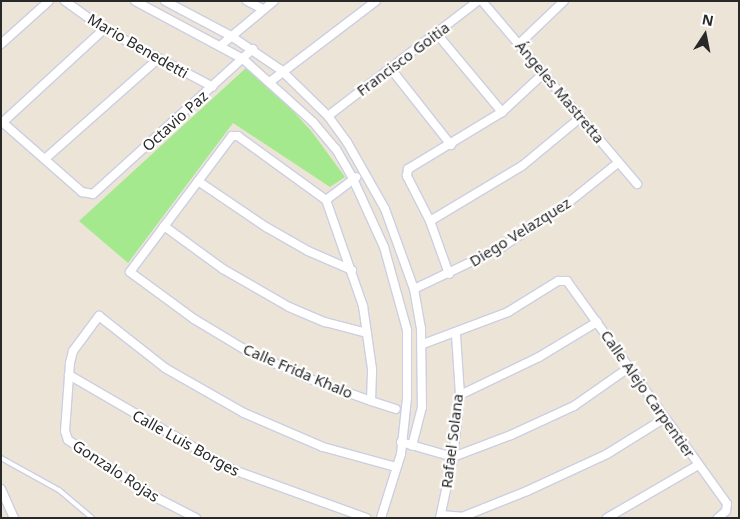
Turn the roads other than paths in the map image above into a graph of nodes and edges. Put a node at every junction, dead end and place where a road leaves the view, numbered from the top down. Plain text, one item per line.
1 (49, 1) edge
2 (65, 1) edge
3 (135, 1) edge
4 (165, 1) edge
5 (247, 1) edge
6 (274, 1) edge
7 (376, 1) edge
8 (478, 1) edge
9 (482, 1) edge
10 (564, 1) edge
11 (263, 9) junction
12 (104, 29) junction
13 (437, 34) junction
14 (231, 36) junction
15 (1, 44) edge
16 (519, 44) junction
17 (220, 46) junction
18 (253, 49) junction
19 (158, 58) junction
20 (244, 59) junction
21 (391, 69) junction
22 (282, 70) junction
23 (544, 73) junction
24 (271, 81) junction
25 (212, 87) junction
26 (502, 112) junction
27 (328, 116) junction
28 (581, 118) junction
29 (2, 121) edge
30 (451, 145) junction
31 (46, 158) junction
32 (618, 162) junction
33 (363, 171) junction
34 (354, 179) junction
35 (198, 181) junction
36 (637, 184) dead end
37 (326, 200) junction
38 (430, 221) junction
39 (164, 226) junction
40 (352, 270) junction
41 (449, 274) junction
42 (414, 289) junction
43 (597, 322) junction
44 (367, 333) junction
45 (456, 334) junction
46 (423, 344) junction
47 (630, 367) junction
48 (69, 374) junction
49 (460, 395) junction
50 (371, 401) junction
51 (396, 409) dead end
52 (665, 418) junction
53 (401, 442) junction
54 (412, 446) junction
55 (400, 454) junction
56 (453, 457) junction
57 (1, 458) edge
58 (698, 465) junction
59 (396, 467) junction
60 (1, 489) edge
61 (441, 516) edge
62 (14, 518) edge
63 (92, 518) edge
64 (196, 518) edge
65 (366, 518) edge
66 (381, 518) edge
67 (607, 518) edge
68 (718, 518) edge

1 - 15 street
2 - 12 street, Mario Benedetti
3 - 17 street
4 - 14 street
5 - 11 street
6 - 11 street
7 - 22 street
8 - 13 street, Francisco Goitia
9 - 16 street, Ángeles Mastretta
10 - 16 street
11 - 14 street
12 - 19 street, Mario Benedetti
12 - 29 street
13 - 21 street, Francisco Goitia
13 - 26 street
14 - 17 street
14 - 18 street
16 - 23 street, Ángeles Mastretta
17 - 20 street
18 - 20 street, Octavio Paz
18 - 22 street
19 - 25 street, Mario Benedetti
19 - 31 street
20 - 24 street
20 - 25 street, Octavio Paz
21 - 27 street, Francisco Goitia
21 - 30 street
22 - 24 street
22 - 27 street
23 - 26 street
23 - 28 street, Ángeles Mastretta
24 - 34 street
25 - 31 street, Octavio Paz
26 - 30 street
27 - 33 street
28 - 32 street, Ángeles Mastretta
28 - 38 street
29 - 31 street
30 - 38 street
32 - 36 street, Ángeles Mastretta
32 - 41 street, Diego Velazquez
33 - 34 street
33 - 42 street
34 - 37 street
34 - 53 street
35 - 37 street
35 - 39 street
35 - 40 street
37 - 40 street
38 - 41 street
39 - 44 street
39 - 50 street, Calle Frida Khalo
40 - 44 street
41 - 42 street, Diego Velazquez
42 - 46 street
43 - 45 street, Calle Alejo Carpentier
43 - 47 street, Calle Alejo Carpentier
43 - 49 street
44 - 50 street
45 - 46 street
45 - 49 street, Rafael Solana
46 - 54 street
47 - 52 street, Calle Alejo Carpentier
47 - 56 street
48 - 59 street, Gonzalo Rojas
48 - 64 street, Gonzalo Rojas
48 - 65 street, Calle Luis Borges
49 - 56 street, Rafael Solana
50 - 51 street, Calle Frida Khalo
52 - 58 street, Calle Alejo Carpentier
52 - 61 street
53 - 54 street
53 - 55 street
54 - 55 street
54 - 56 street
55 - 59 street
56 - 61 street, Rafael Solana
57 - 63 lane
58 - 67 street
58 - 68 street, Calle Alejo Carpentier
59 - 66 street
60 - 62 street

